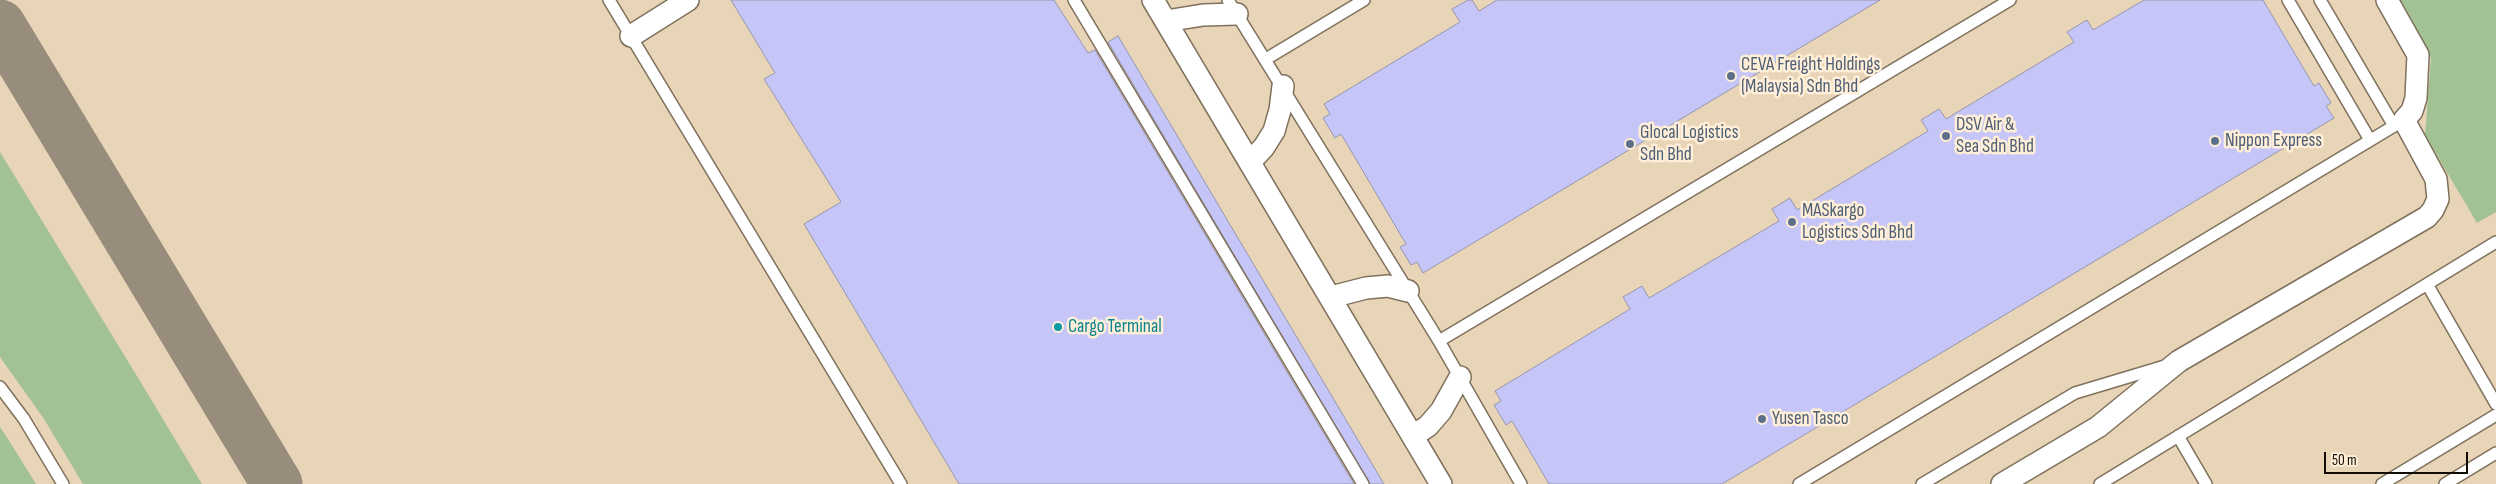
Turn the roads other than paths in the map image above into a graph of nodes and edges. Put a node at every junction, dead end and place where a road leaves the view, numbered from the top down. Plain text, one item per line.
1 (610, 0) edge
2 (688, 0) edge
3 (1074, 0) edge
4 (1154, 0) edge
5 (1364, 0) edge
6 (2010, 0) edge
7 (2288, 0) edge
8 (2320, 0) edge
9 (2387, 0) edge
10 (1233, 7) edge
11 (1166, 21) junction
12 (631, 36) junction
13 (1266, 59) junction
14 (1283, 86) junction
15 (2399, 123) junction
16 (2370, 140) junction
17 (1250, 162) junction
18 (2496, 242) edge
19 (2427, 284) junction
20 (1408, 291) junction
21 (1331, 298) junction
22 (1439, 341) junction
23 (2179, 362) junction
24 (1460, 377) junction
25 (0, 387) edge
26 (2496, 404) edge
27 (2496, 415) edge
28 (1413, 436) junction
29 (2178, 436) junction
30 (2496, 453) edge
31 (63, 484) edge
32 (901, 484) edge
33 (1363, 484) edge
34 (1441, 484) edge
35 (1521, 484) edge
36 (1799, 484) edge
37 (1922, 484) edge
38 (2002, 484) edge
39 (2100, 484) edge
40 (2206, 484) edge
41 (2382, 484) edge
42 (2445, 484) edge

1 - 12 lane
2 - 12 street
3 - 33 lane
4 - 11 street
5 - 13 lane
6 - 22 lane
7 - 16 lane
8 - 15 lane
9 - 15 street
10 - 11 street
10 - 13 lane
11 - 17 street
12 - 32 lane
13 - 14 lane
14 - 17 street
14 - 20 lane
15 - 16 lane
15 - 23 street
16 - 36 lane
17 - 21 street
18 - 19 lane
19 - 26 lane
19 - 29 lane
20 - 21 street
20 - 22 lane
21 - 28 street
22 - 24 lane
23 - 37 lane
23 - 38 street
24 - 28 street
24 - 35 lane
25 - 31 lane
27 - 41 lane
28 - 34 street
29 - 39 lane
29 - 40 lane
30 - 42 lane

